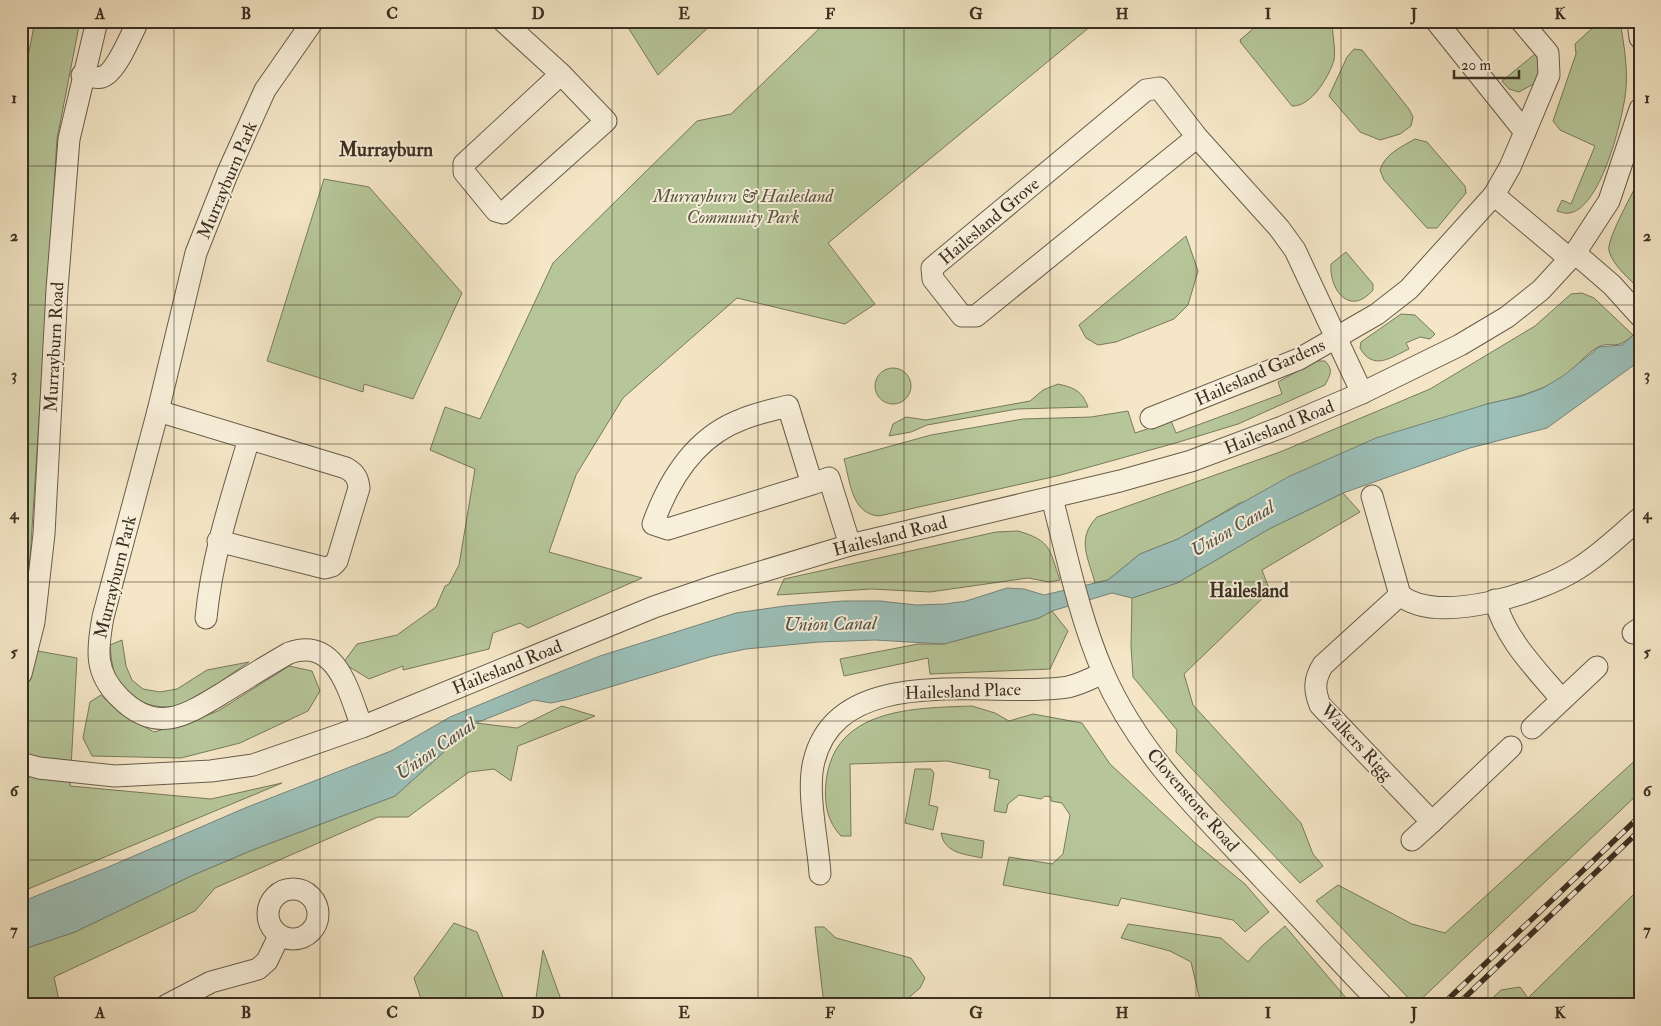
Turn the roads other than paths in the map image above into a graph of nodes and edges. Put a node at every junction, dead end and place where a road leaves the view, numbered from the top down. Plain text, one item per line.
1 (97, 21) edge
2 (138, 21) edge
3 (313, 21) edge
4 (503, 21) edge
5 (1436, 21) edge
6 (1521, 21) edge
7 (1638, 21) edge
8 (1640, 38) edge
9 (561, 74) junction
10 (82, 75) junction
11 (1640, 109) edge
12 (1525, 132) junction
13 (1197, 137) junction
14 (1494, 195) junction
15 (1573, 256) junction
16 (1636, 312) edge
17 (1336, 339) junction
18 (1362, 392) junction
19 (158, 411) junction
20 (1151, 418) dead end
21 (249, 440) junction
22 (812, 484) junction
23 (1372, 496) dead end
24 (1052, 498) junction
25 (1640, 518) edge
26 (218, 541) junction
27 (850, 545) junction
28 (1400, 594) junction
29 (1496, 600) junction
30 (206, 618) dead end
31 (28, 621) edge
32 (1597, 667) dead end
33 (1103, 672) junction
34 (21, 674) edge
35 (1562, 700) junction
36 (362, 726) junction
37 (1532, 728) dead end
38 (1511, 748) dead end
39 (21, 763) edge
40 (1432, 822) junction
41 (1412, 840) dead end
42 (820, 874) dead end
43 (279, 936) dead end
44 (167, 1005) edge
45 (1382, 1005) edge

1 - 10 street, Murrayburn Road
2 - 10 street
3 - 19 street, Murrayburn Park
4 - 9 street
5 - 12 street
6 - 12 street, Hailesland Gardens
7 - 8 street
9 - 9 street
10 - 31 street, Murrayburn Road
11 - 15 street, Hailesland Road
12 - 14 street, Hailesland Gardens
13 - 13 street, Hailesland Grove
13 - 17 street, Hailesland Grove
14 - 15 street
14 - 17 street, Hailesland Gardens
15 - 16 street
15 - 18 street, Hailesland Road
17 - 18 street, Hailesland Grove
17 - 20 street, Hailesland Gardens
18 - 24 street, Hailesland Road
19 - 21 street
19 - 36 street, Murrayburn Park
21 - 26 street
21 - 26 street
22 - 22 street
22 - 27 street
23 - 28 street
24 - 27 street, Hailesland Road
24 - 33 street, Clovenstone Road
25 - 29 street
26 - 30 street
27 - 36 street, Hailesland Road
28 - 29 street
28 - 40 street, Walkers Rigg
29 - 35 street
31 - 34 street, Murrayburn Road
32 - 35 street
33 - 42 street, Hailesland Place
33 - 45 street, Clovenstone Road
35 - 37 street
36 - 39 street, Hailesland Road
38 - 40 street
40 - 41 street
43 - 44 street

